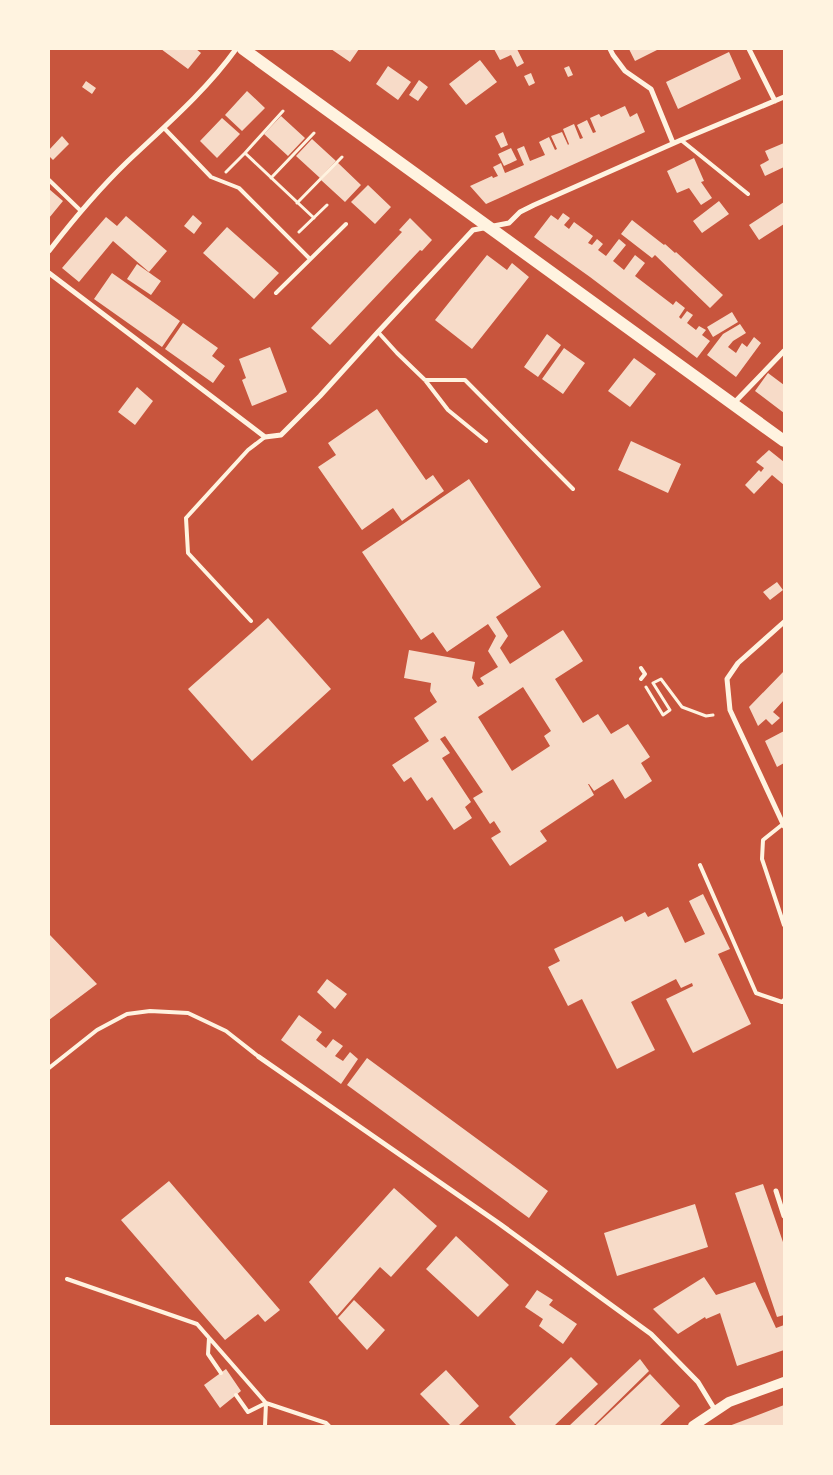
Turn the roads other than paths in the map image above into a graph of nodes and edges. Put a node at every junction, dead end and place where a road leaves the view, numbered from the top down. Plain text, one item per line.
1 (236, 49) edge
2 (243, 49) edge
3 (610, 49) edge
4 (749, 49) edge
5 (784, 97) edge
6 (775, 101) junction
7 (164, 128) junction
8 (681, 140) junction
9 (674, 143) junction
10 (49, 180) edge
11 (748, 194) dead end
12 (80, 211) junction
13 (346, 224) dead end
14 (490, 227) junction
15 (49, 251) edge
16 (310, 259) junction
17 (49, 273) edge
18 (276, 293) dead end
19 (378, 332) junction
20 (784, 351) edge
21 (425, 380) junction
22 (734, 404) junction
23 (265, 437) junction
24 (784, 440) edge
25 (486, 441) dead end
26 (573, 489) dead end
27 (251, 621) dead end
28 (784, 622) edge
29 (641, 668) dead end
30 (641, 679) road end
31 (784, 825) edge
32 (700, 865) dead end
33 (784, 925) edge
34 (784, 1000) edge
35 (259, 1057) joint
36 (49, 1068) edge
37 (776, 1191) dead end
38 (784, 1216) edge
39 (67, 1279) dead end
40 (209, 1338) junction
41 (221, 1373) dead end
42 (784, 1382) edge
43 (236, 1395) dead end
44 (266, 1403) junction
45 (716, 1410) junction
46 (700, 1424) edge
47 (265, 1426) edge
48 (329, 1426) edge

1 - 7 street
2 - 14 main road
3 - 9 street
4 - 6 street
5 - 6 street
6 - 8 street
7 - 12 street
7 - 16 lane
8 - 9 street
8 - 11 lane
9 - 14 street
10 - 12 lane
12 - 15 street
13 - 16 lane
14 - 19 street
14 - 22 main road
16 - 18 lane
17 - 23 street
19 - 21 lane
19 - 23 street
20 - 22 street
21 - 25 lane
21 - 26 lane
22 - 24 main road
23 - 27 lane
28 - 31 street
29 - 30 lane
31 - 33 lane
32 - 34 lane
35 - 36 lane
35 - 45 street
37 - 38 street
39 - 40 lane
40 - 41 lane
40 - 44 lane
42 - 45 main road
43 - 44 lane
44 - 47 lane
44 - 48 lane
45 - 46 main road

